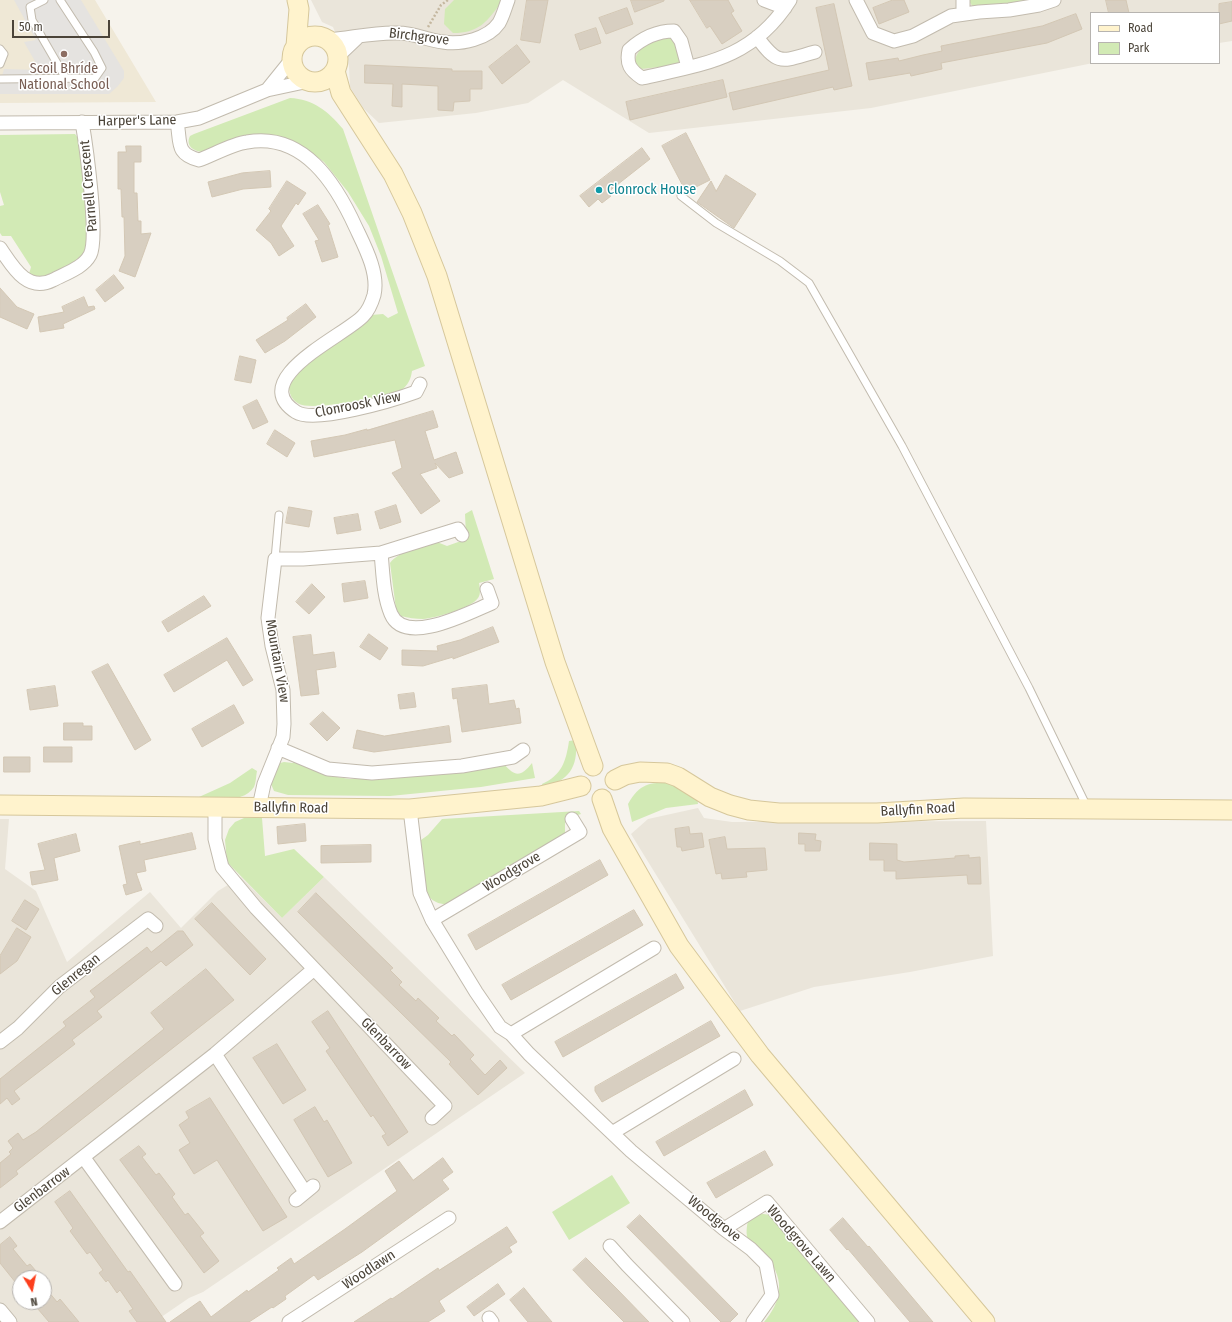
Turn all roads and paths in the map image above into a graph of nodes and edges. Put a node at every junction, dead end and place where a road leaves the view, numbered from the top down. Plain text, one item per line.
1 (44, 0) edge
2 (60, 0) edge
3 (448, 0) edge
4 (508, 0) edge
5 (764, 0) edge
6 (856, 0) edge
7 (963, 0) edge
8 (1054, 0) edge
9 (298, 4) edge
10 (785, 9) edge
11 (962, 14) junction
12 (423, 36) junction
13 (358, 37) junction
14 (757, 37) junction
15 (324, 38) junction
16 (0, 49) edge
17 (815, 52) dead end
18 (294, 53) junction
19 (337, 63) junction
20 (0, 64) edge
21 (688, 66) junction
22 (65, 77) junction
23 (0, 79) edge
24 (314, 81) junction
25 (267, 90) junction
26 (341, 93) junction
27 (82, 122) junction
28 (177, 122) junction
29 (0, 123) edge
30 (681, 196) dead end
31 (0, 248) edge
32 (420, 384) dead end
33 (279, 515) dead end
34 (462, 535) dead end
35 (381, 553) junction
36 (275, 559) junction
37 (487, 589) dead end
38 (278, 748) junction
39 (518, 758) dead end
40 (593, 766) junction
41 (615, 780) junction
42 (581, 786) junction
43 (602, 800) junction
44 (0, 805) edge
45 (259, 807) junction
46 (213, 808) junction
47 (410, 809) junction
48 (1088, 809) junction
49 (1232, 810) edge
50 (572, 819) dead end
51 (432, 920) junction
52 (156, 926) dead end
53 (654, 948) dead end
54 (314, 970) junction
55 (511, 1034) junction
56 (0, 1042) edge
57 (215, 1054) junction
58 (734, 1060) dead end
59 (432, 1118) dead end
60 (612, 1133) junction
61 (84, 1158) junction
62 (305, 1193) dead end
63 (449, 1218) dead end
64 (0, 1222) edge
65 (724, 1229) junction
66 (610, 1246) dead end
67 (174, 1285) dead end
68 (0, 1310) edge
69 (10, 1322) edge
70 (289, 1322) edge
71 (683, 1322) edge
72 (753, 1322) edge
73 (868, 1322) edge
74 (985, 1322) edge

1 - 22 lane
2 - 22 lane
3 - 12 path
4 - 12 street, Birchgrove
5 - 10 street
6 - 11 street
7 - 11 street
8 - 11 street
9 - 15 street
9 - 18 street
10 - 14 street
12 - 13 street, Birchgrove
13 - 15 street, Birchgrove
13 - 19 street
14 - 17 street
14 - 21 street
15 - 18 street
15 - 19 street
16 - 20 lane
18 - 24 street
18 - 25 street, Harper's Lane
19 - 24 street
19 - 26 street
21 - 21 street
22 - 23 lane
24 - 25 street, Harper's Lane
24 - 26 street
25 - 28 street, Harper's Lane
26 - 40 street
27 - 28 street, Harper's Lane
27 - 29 street, Harper's Lane
27 - 31 street, Parnell Crescent
28 - 32 street, Clonroosk View
30 - 48 lane
33 - 36 lane
34 - 35 street
35 - 36 street
35 - 37 street
36 - 38 street, Mountain View
38 - 39 street
38 - 45 street, Mountain View
40 - 41 street
40 - 42 street
41 - 43 street
41 - 48 street, Ballyfin Road
42 - 43 street
42 - 47 street, Ballyfin Road
43 - 74 street
44 - 46 street, Ballyfin Road
45 - 46 street, Ballyfin Road
45 - 47 street, Ballyfin Road
46 - 54 street, Glenbarrow
47 - 51 street, Woodgrove
48 - 49 street, Ballyfin Road
50 - 51 street, Woodgrove
51 - 55 street, Woodgrove
52 - 56 street, Glenregan
53 - 55 street
54 - 57 street, Glenbarrow
54 - 59 street, Glenbarrow
55 - 60 street, Woodgrove
57 - 61 street, Glenbarrow
57 - 62 street
58 - 60 street
60 - 65 street, Woodgrove
61 - 64 street, Glenbarrow
61 - 67 street, Glenbarrow
63 - 70 street, Woodlawn
65 - 72 street, Woodgrove
65 - 73 street, Woodgrove Lawn
66 - 71 street
68 - 69 street

